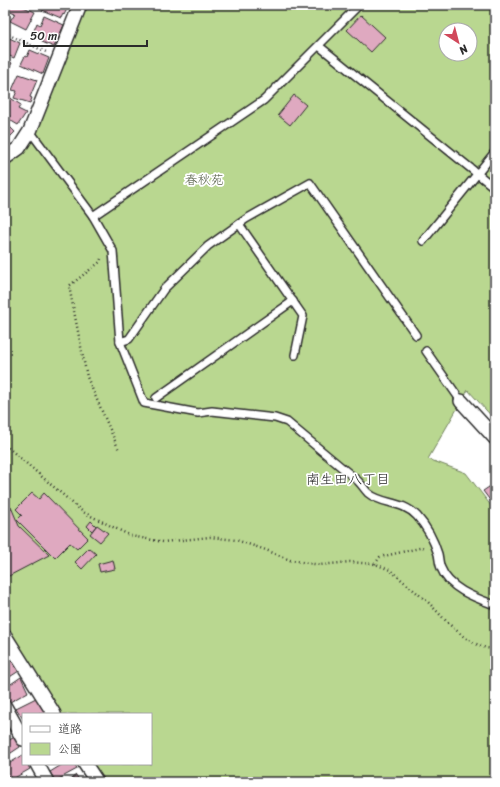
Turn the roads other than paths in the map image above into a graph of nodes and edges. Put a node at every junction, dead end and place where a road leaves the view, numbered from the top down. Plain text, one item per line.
1 (80, 5) edge
2 (360, 5) edge
3 (319, 46) junction
4 (30, 131) junction
5 (495, 152) edge
6 (5, 158) edge
7 (477, 174) junction
8 (495, 188) edge
9 (93, 216) junction
10 (239, 224) junction
11 (423, 241) dead end
12 (292, 301) junction
13 (416, 335) dead end
14 (120, 342) junction
15 (426, 351) dead end
16 (295, 355) dead end
17 (156, 398) dead end
18 (462, 401) joint
19 (495, 438) edge
20 (495, 605) edge
21 (5, 636) edge
22 (5, 706) edge
23 (53, 713) edge
24 (9, 724) edge
25 (22, 738) edge
26 (38, 765) edge
27 (86, 765) edge
28 (47, 782) edge
29 (97, 782) edge

1 - 4 street
2 - 3 lane
3 - 7 lane
3 - 9 lane
4 - 6 street
4 - 9 lane
5 - 7 lane
7 - 8 lane
7 - 11 lane
9 - 14 lane
10 - 12 lane
10 - 13 lane
10 - 14 lane
12 - 16 lane
12 - 17 lane
14 - 20 lane
15 - 18 lane
18 - 19 street
21 - 23 street
22 - 24 street
24 - 25 street
26 - 28 street
27 - 29 street

